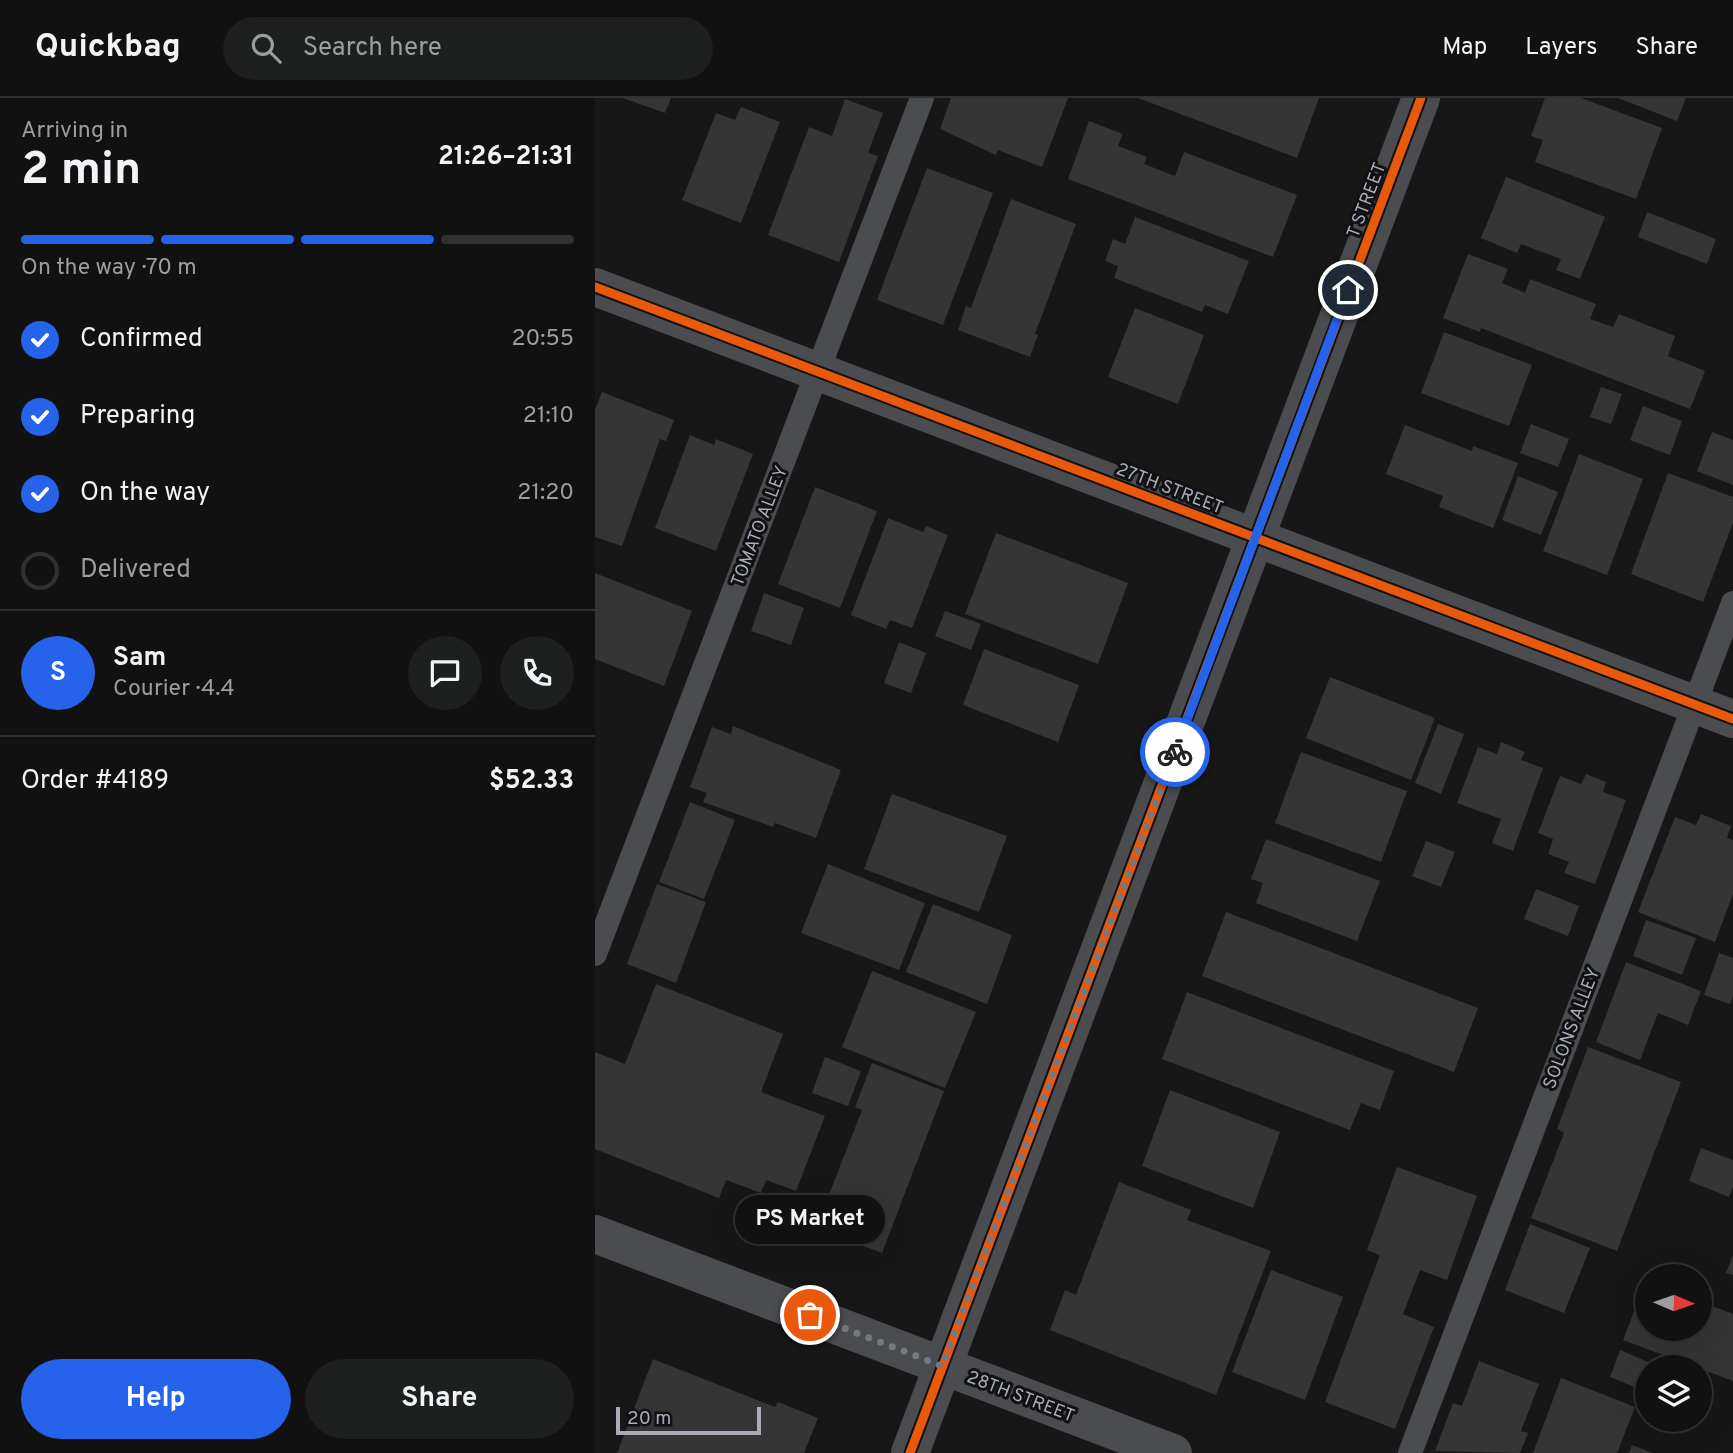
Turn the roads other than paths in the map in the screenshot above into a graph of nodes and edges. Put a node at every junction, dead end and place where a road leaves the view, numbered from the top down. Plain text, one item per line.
1 (922, 98) edge
2 (1421, 98) edge
3 (595, 287) edge
4 (819, 371) junction
5 (1254, 537) junction
6 (1733, 603) edge
7 (1695, 705) junction
8 (1733, 719) edge
9 (595, 954) edge
10 (595, 1234) edge
11 (942, 1366) junction
12 (910, 1453) edge
13 (1173, 1453) edge
14 (1410, 1453) edge

1 - 4 lane, TOMATO ALLEY
2 - 5 street, T STREET
3 - 4 street, 27TH STREET
4 - 5 street, 27TH STREET
4 - 9 lane, TOMATO ALLEY
5 - 7 street, 27TH STREET
5 - 11 street, T STREET
6 - 7 lane, SOLONS ALLEY
7 - 8 street, 27TH STREET
7 - 14 lane, SOLONS ALLEY
10 - 11 street, 28TH STREET
11 - 12 street, T STREET
11 - 13 street, 28TH STREET

